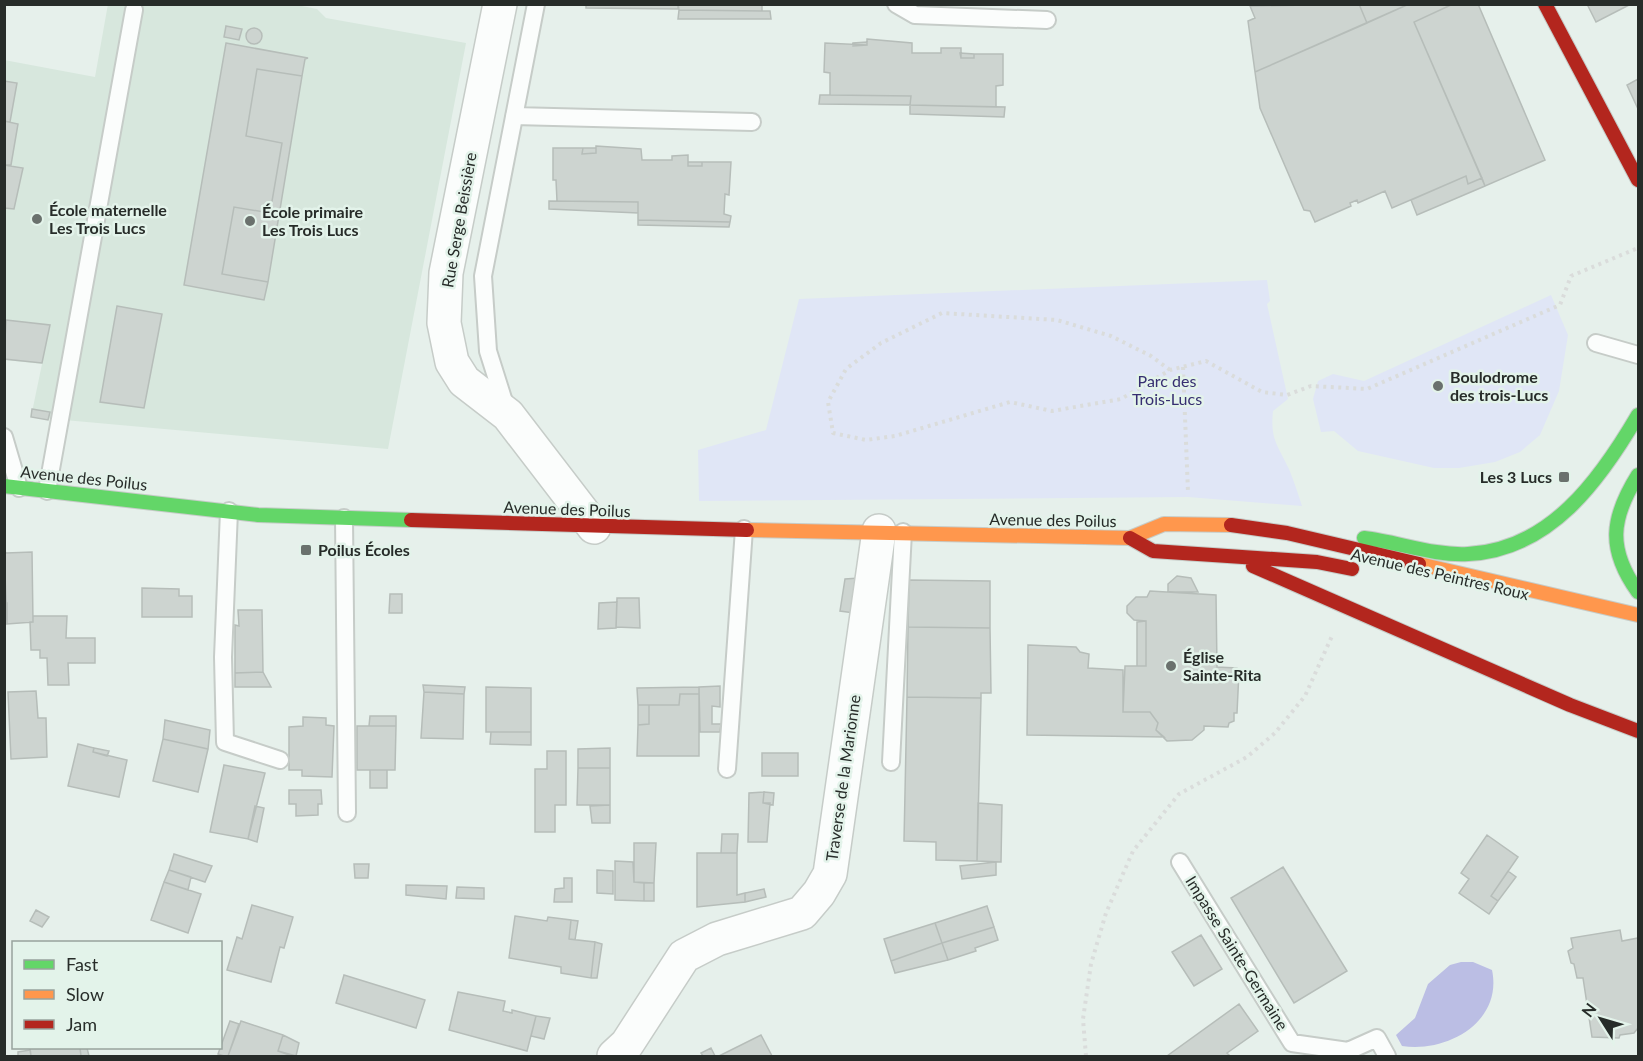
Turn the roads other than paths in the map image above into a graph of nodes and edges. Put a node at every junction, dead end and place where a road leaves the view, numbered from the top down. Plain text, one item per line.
1 (500, 4) edge
2 (536, 4) edge
3 (896, 4) edge
4 (1545, 4) edge
5 (134, 10) dead end
6 (917, 10) edge
7 (1047, 20) dead end
8 (514, 116) junction
9 (752, 122) dead end
10 (1638, 180) edge
11 (1596, 343) dead end
12 (1638, 355) edge
13 (508, 415) junction
14 (1638, 415) edge
15 (4, 437) edge
16 (1638, 475) edge
17 (11, 487) edge
18 (47, 491) junction
19 (229, 511) junction
20 (344, 518) junction
21 (594, 527) junction
22 (744, 529) junction
23 (891, 532) junction
24 (1287, 533) junction
25 (1130, 538) junction
26 (1234, 541) junction
27 (1362, 572) dead end
28 (1638, 592) edge
29 (1638, 615) edge
30 (1638, 731) edge
31 (280, 760) dead end
32 (891, 762) dead end
33 (727, 769) dead end
34 (347, 813) dead end
35 (1180, 862) dead end
36 (614, 1056) edge
37 (1387, 1056) edge

1 - 13 street, Rue Serge Beissière
2 - 8 lane
3 - 6 lane
4 - 10 main road
5 - 18 lane
6 - 7 lane
8 - 9 lane
8 - 13 lane
11 - 12 lane
13 - 21 street, Rue Serge Beissière
14 - 24 main road, Avenue des Poilus
15 - 17 lane
16 - 28 main road
17 - 18 main road, Avenue des Poilus
18 - 19 main road, Avenue des Poilus
19 - 20 main road, Avenue des Poilus
19 - 31 lane
20 - 21 main road, Avenue des Poilus
20 - 34 lane
21 - 22 main road, Avenue des Poilus
22 - 23 main road, Avenue des Poilus
22 - 33 lane
23 - 25 main road, Avenue des Poilus
23 - 32 lane
23 - 36 street, Traverse de la Marionne
24 - 26 main road, Avenue des Poilus
24 - 29 main road, Avenue des Peintres Roux
25 - 26 main road, Avenue des Poilus
25 - 26 main road, Avenue des Poilus
26 - 27 main road, Avenue des Peintres Roux
26 - 30 main road
35 - 37 lane, Impasse Sainte-Germaine

